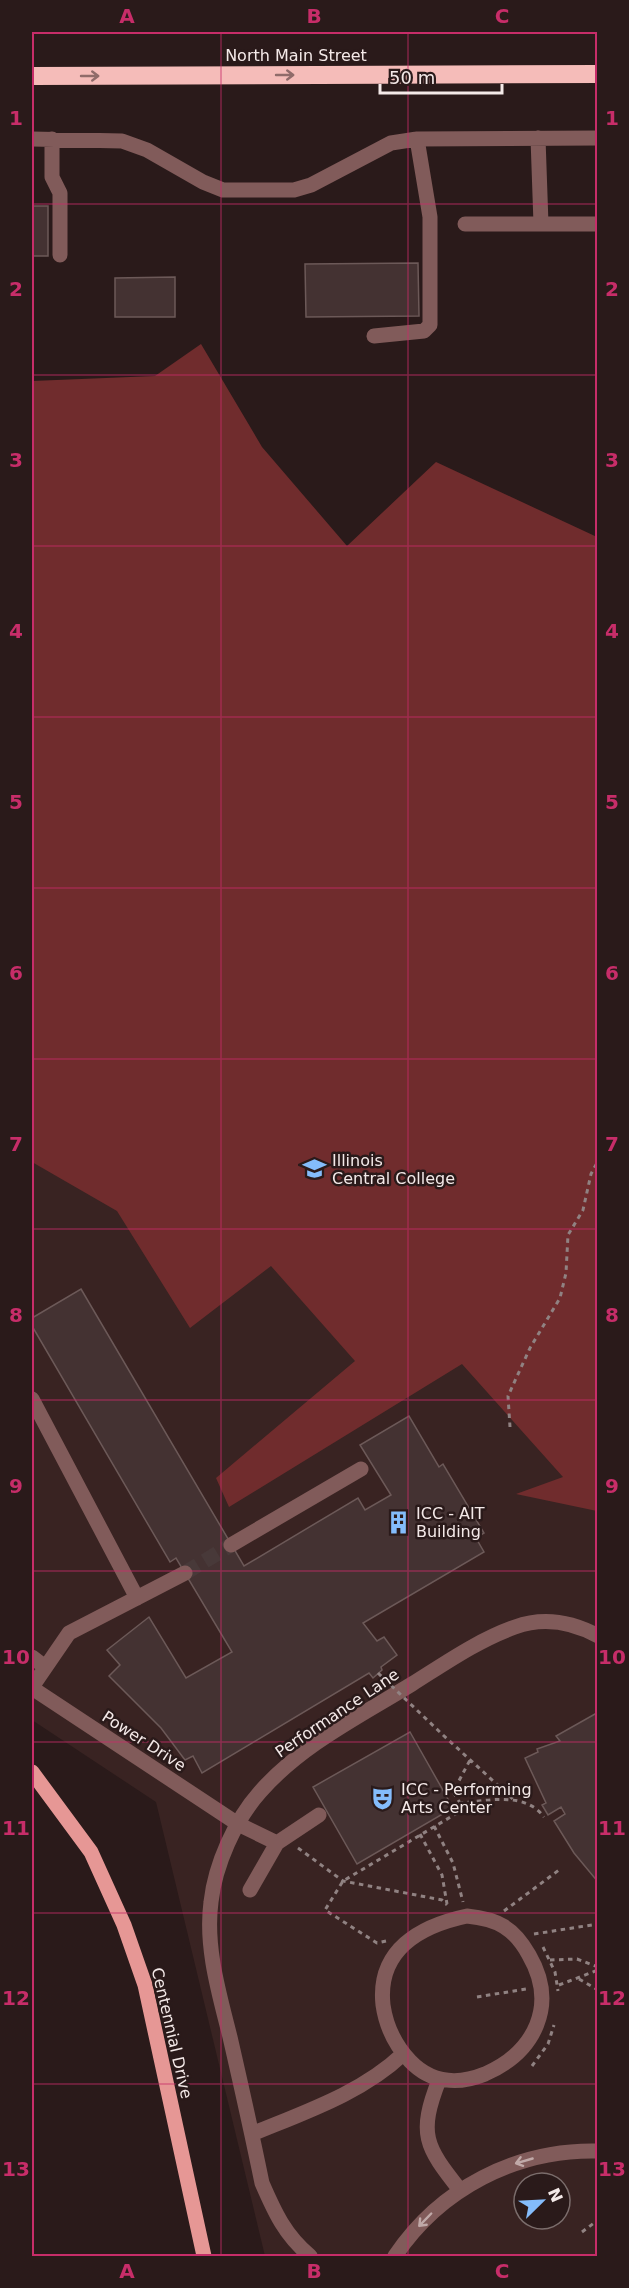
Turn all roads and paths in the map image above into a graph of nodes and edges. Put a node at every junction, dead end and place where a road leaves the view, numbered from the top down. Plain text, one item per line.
1 (597, 74) edge
2 (32, 76) edge
3 (538, 138) junction
4 (597, 138) edge
5 (32, 139) edge
6 (52, 139) junction
7 (417, 139) junction
8 (465, 224) dead end
9 (541, 224) junction
10 (597, 224) edge
11 (60, 255) dead end
12 (374, 336) dead end
13 (597, 1161) edge
14 (32, 1399) edge
15 (510, 1427) dead end
16 (361, 1469) dead end
17 (231, 1545) tunnel mouth
18 (185, 1573) tunnel mouth
19 (137, 1598) junction
20 (597, 1636) edge
21 (32, 1657) edge
22 (45, 1667) junction
23 (378, 1673) dead end
24 (32, 1688) edge
25 (470, 1760) junction
26 (32, 1772) edge
27 (514, 1800) junction
28 (459, 1803) junction
29 (320, 1815) dead end
30 (544, 1817) dead end
31 (238, 1824) junction
32 (434, 1826) junction
33 (420, 1834) junction
34 (280, 1841) junction
35 (559, 1870) dead end
36 (343, 1881) junction
37 (250, 1890) dead end
38 (463, 1904) junction
39 (471, 1904) dead end
40 (447, 1905) junction
41 (437, 1907) dead end
42 (512, 1917) dead end
43 (597, 1924) edge
44 (528, 1928) dead end
45 (534, 1934) junction
46 (388, 1940) dead end
47 (550, 1960) junction
48 (597, 1969) edge
49 (579, 1979) junction
50 (542, 1986) junction
51 (558, 1986) junction
52 (597, 1990) edge
53 (558, 1994) dead end
54 (477, 1997) dead end
55 (555, 2019) dead end
56 (403, 2054) junction
57 (532, 2066) dead end
58 (439, 2080) junction
59 (252, 2134) junction
60 (597, 2151) edge
61 (460, 2190) junction
62 (597, 2220) edge
63 (582, 2232) dead end
64 (204, 2256) edge
65 (310, 2256) edge
66 (395, 2256) edge

2 -> 1 highway, North Main Street
3 - 4 street
3 - 7 street
3 - 9 street
5 - 6 street
6 - 7 street
6 - 11 street
7 - 12 street
8 - 9 street
9 - 10 street
13 - 15 path
14 - 19 street
16 - 17 street
18 - 19 street
19 - 22 street
20 - 31 street, Performance Lane
21 - 22 street
22 - 24 street
23 - 25 path, bridge
24 - 31 street, Power Drive
25 - 27 path
25 - 28 path
26 - 64 main road, Centennial Drive
27 - 28 path
27 - 30 path
28 - 32 path
29 - 34 street
31 - 34 street, Power Drive
31 - 59 street, Performance Lane
32 - 33 path
32 - 38 path
33 - 36 path
33 - 40 path
34 - 36 path
34 - 37 street
35 - 42 path
36 - 40 path
36 - 46 path
38 - 39 path
38 - 40 path
40 - 41 path
43 - 45 path
44 - 45 path
45 - 47 path
47 - 48 path
47 - 51 path
48 - 49 path
49 - 51 path
49 - 52 path
50 - 51 path
50 - 54 path
50 - 56 street
50 - 58 street
51 - 53 path
55 - 57 path
56 - 58 street
56 - 59 street
58 - 61 street
59 - 65 street, Performance Lane
60 -> 61 street
61 -> 66 street
62 - 63 path

